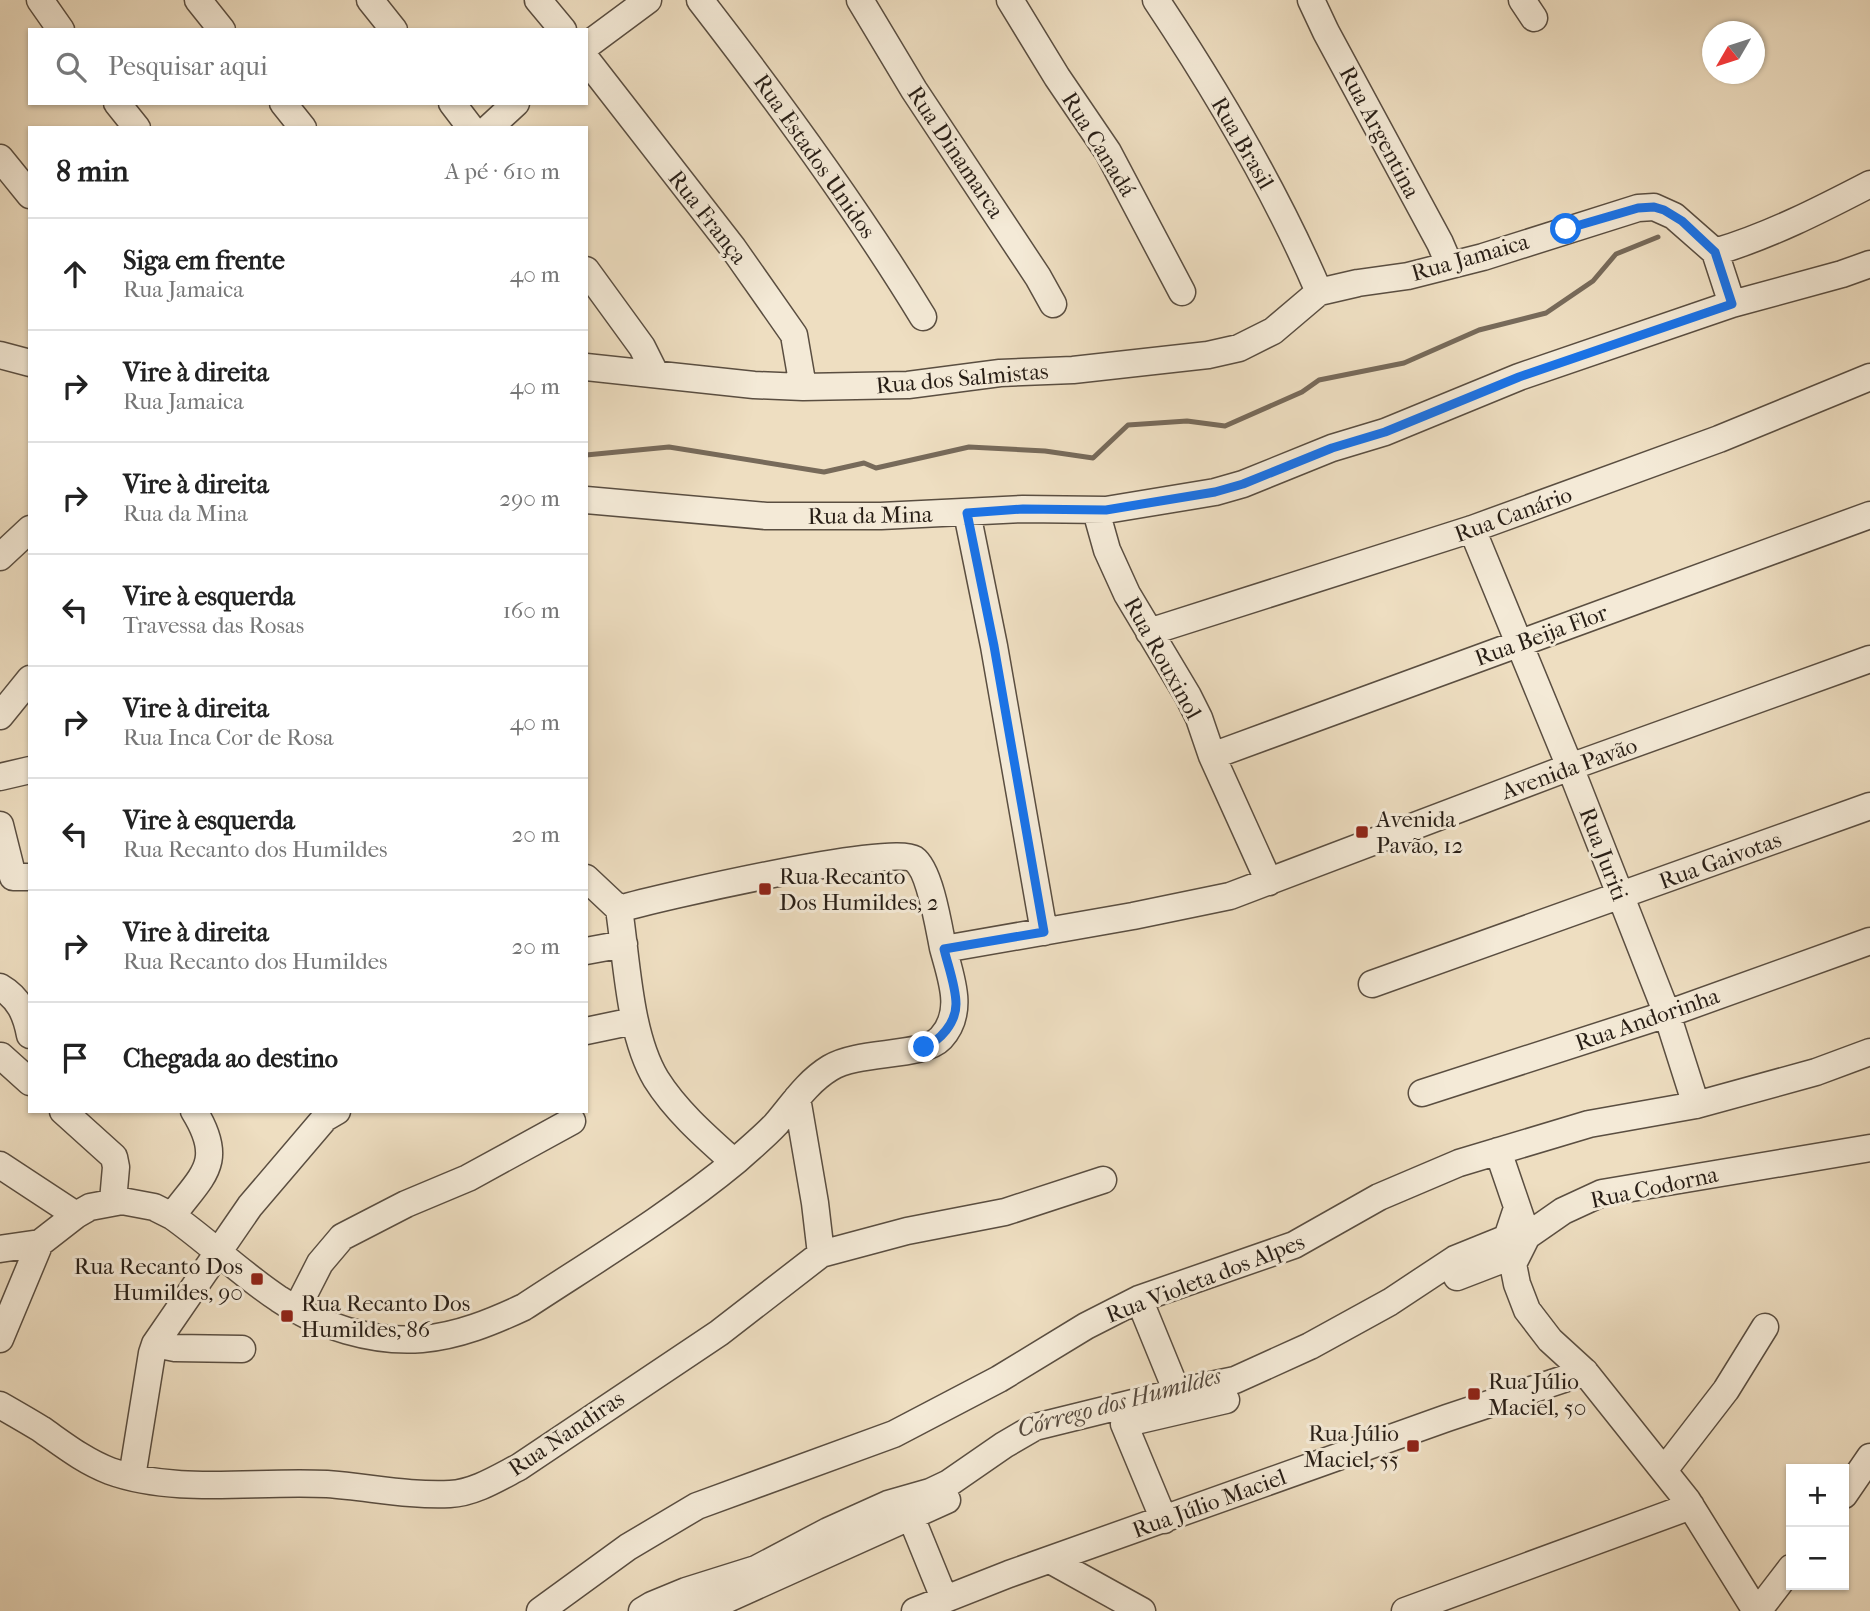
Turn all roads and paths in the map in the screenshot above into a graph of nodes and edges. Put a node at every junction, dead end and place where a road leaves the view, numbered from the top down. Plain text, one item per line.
1 (40, 0) edge
2 (198, 0) edge
3 (370, 0) edge
4 (538, 0) edge
5 (648, 0) edge
6 (700, 0) edge
7 (860, 0) edge
8 (1010, 0) edge
9 (1156, 0) edge
10 (1311, 0) edge
11 (60, 28) edge
12 (220, 28) edge
13 (392, 28) edge
14 (560, 28) edge
15 (588, 45) edge
16 (588, 62) edge
17 (119, 105) edge
18 (285, 105) edge
19 (454, 105) edge
20 (514, 105) edge
21 (135, 126) edge
22 (301, 126) edge
23 (469, 126) edge
24 (491, 126) edge
25 (0, 158) edge
26 (1870, 184) edge
27 (28, 193) edge
28 (1715, 252) junction
29 (1449, 264) junction
30 (1870, 264) edge
31 (588, 273) edge
32 (1182, 292) dead end
33 (1319, 292) junction
34 (1052, 304) dead end
35 (1732, 304) junction
36 (923, 317) dead end
37 (0, 355) edge
38 (28, 362) edge
39 (588, 367) edge
40 (655, 373) junction
41 (1870, 377) edge
42 (803, 387) junction
43 (588, 499) edge
44 (1096, 510) junction
45 (967, 513) junction
46 (1870, 514) edge
47 (1472, 529) junction
48 (28, 531) edge
49 (0, 557) edge
50 (1149, 632) junction
51 (1520, 642) junction
52 (1870, 659) edge
53 (28, 681) edge
54 (0, 716) edge
55 (1212, 756) junction
56 (1570, 766) junction
57 (28, 770) edge
58 (0, 777) edge
59 (1870, 806) edge
60 (0, 825) edge
61 (28, 877) edge
62 (588, 880) edge
63 (1269, 881) junction
64 (1620, 897) junction
65 (619, 909) junction
66 (1044, 932) junction
67 (1870, 941) edge
68 (624, 944) junction
69 (944, 949) junction
70 (588, 951) edge
71 (1372, 984) dead end
72 (0, 987) edge
73 (1667, 1014) junction
74 (629, 1022) dead end
75 (28, 1024) edge
76 (588, 1031) edge
77 (28, 1038) edge
78 (1870, 1052) edge
79 (0, 1057) edge
80 (28, 1080) edge
81 (1422, 1093) dead end
82 (797, 1098) junction
83 (1696, 1105) junction
84 (65, 1113) edge
85 (195, 1113) edge
86 (334, 1113) edge
87 (572, 1121) dead end
88 (1870, 1148) edge
89 (1498, 1151) junction
90 (734, 1162) junction
91 (0, 1165) edge
92 (1103, 1180) dead end
93 (113, 1201) junction
94 (1517, 1208) junction
95 (76, 1216) junction
96 (172, 1216) junction
97 (1525, 1239) junction
98 (40, 1243) junction
99 (0, 1249) edge
100 (218, 1251) junction
101 (821, 1254) junction
102 (1495, 1255) junction
103 (1139, 1299) junction
104 (296, 1310) junction
105 (3, 1324) edge
106 (1765, 1327) dead end
107 (155, 1345) junction
108 (242, 1349) dead end
109 (1302, 1359) junction
110 (1584, 1372) junction
111 (1177, 1392) junction
112 (0, 1405) edge
113 (1141, 1412) junction
114 (1870, 1457) edge
115 (1665, 1469) junction
116 (978, 1472) junction
117 (132, 1478) junction
118 (1849, 1488) edge
119 (1691, 1506) junction
120 (911, 1517) junction
121 (1164, 1520) junction
122 (1050, 1560) junction
123 (1786, 1574) edge
124 (944, 1598) junction
125 (710, 1599) edge
126 (540, 1611) edge
127 (642, 1611) edge
128 (678, 1611) edge
129 (915, 1611) edge
130 (1142, 1611) edge
131 (1405, 1611) edge
132 (1757, 1611) edge

1 - 11 street
2 - 12 street
3 - 13 street
4 - 14 street
5 - 15 street
6 - 36 street, Rua Estados Unidos
7 - 34 street, Rua Dinamarca
8 - 32 street, Rua Canadá
9 - 33 street, Rua Brasil
10 - 29 street, Rua Argentina
16 - 42 street, Rua França
17 - 21 street
18 - 22 street
19 - 23 street
20 - 24 street
25 - 27 street
26 - 28 street
28 - 29 street, Rua Jamaica
28 - 35 street, Rua Jamaica
29 - 33 street, Rua Jamaica
30 - 35 street, Rua da Mina
31 - 40 street
33 - 42 street, Rua dos Salmistas
35 - 44 street, Rua da Mina
37 - 38 street
39 - 40 street, Rua dos Salmistas
40 - 42 street, Rua dos Salmistas
41 - 47 street, Rua Canário
43 - 45 street, Rua da Mina
44 - 45 street, Rua da Mina
44 - 50 street, Rua Rouxinol
45 - 66 street
46 - 51 street, Rua Beija Flor
47 - 50 street, Rua Canário
47 - 51 street, Rua Juriti
48 - 49 street
50 - 55 street, Rua Rouxinol
51 - 55 street, Rua Beija Flor
51 - 56 street, Rua Juriti
52 - 56 street, Avenida Pavão
53 - 54 street
55 - 63 street, Rua Rouxinol
56 - 63 street, Avenida Pavão
56 - 64 street, Rua Juriti
57 - 58 street
59 - 64 street, Rua Gaivotas
60 - 61 street
62 - 65 street
63 - 66 street, Avenida Pavão
64 - 71 street, Rua Gaivotas
64 - 73 street, Rua Juriti
65 - 68 street
65 - 69 street
66 - 69 street, Avenida Pavão
67 - 73 street, Rua Andorinha
68 - 70 street
68 - 90 street
69 - 82 street
72 - 75 street
73 - 81 street, Rua Andorinha
73 - 83 street, Rua Juriti
74 - 76 street
77 - 79 street
78 - 83 street, Rua Violeta dos Alpes
79 - 80 street
82 - 90 street
82 - 101 street
83 - 89 street, Rua Violeta dos Alpes
84 - 93 street
85 - 96 street
86 - 100 street
87 - 104 street
88 - 97 street, Rua Codorna
89 - 94 street
89 - 103 street, Rua Violeta dos Alpes
90 - 104 street
91 - 95 street
92 - 101 street, Rua Nandiras
93 - 95 street
93 - 96 street
94 - 97 street
94 - 102 street
95 - 98 street
96 - 100 street
97 - 102 street, Rua Codorna
97 - 110 street
98 - 99 street
98 - 105 street
100 - 104 street
100 - 107 street
101 - 117 street, Rua Nandiras
102 - 109 street
103 - 111 street
103 - 126 street, Rua Violeta dos Alpes
106 - 115 street
107 - 108 street
107 - 117 street
109 - 111 street
109 - 113 street
110 - 115 street
110 - 121 street, Rua Júlio Maciel
111 - 113 street
112 - 117 street, Rua Nandiras
113 - 116 street
113 - 121 street
114 - 118 street
115 - 119 street
116 - 120 street
116 - 125 street
119 - 131 street
119 - 132 street
120 - 124 street
120 - 125 street
121 - 122 street, Rua Júlio Maciel
122 - 124 street, Rua Júlio Maciel
122 - 130 street
123 - 132 street
124 - 129 street, Rua Júlio Maciel
125 - 127 street
125 - 128 street

